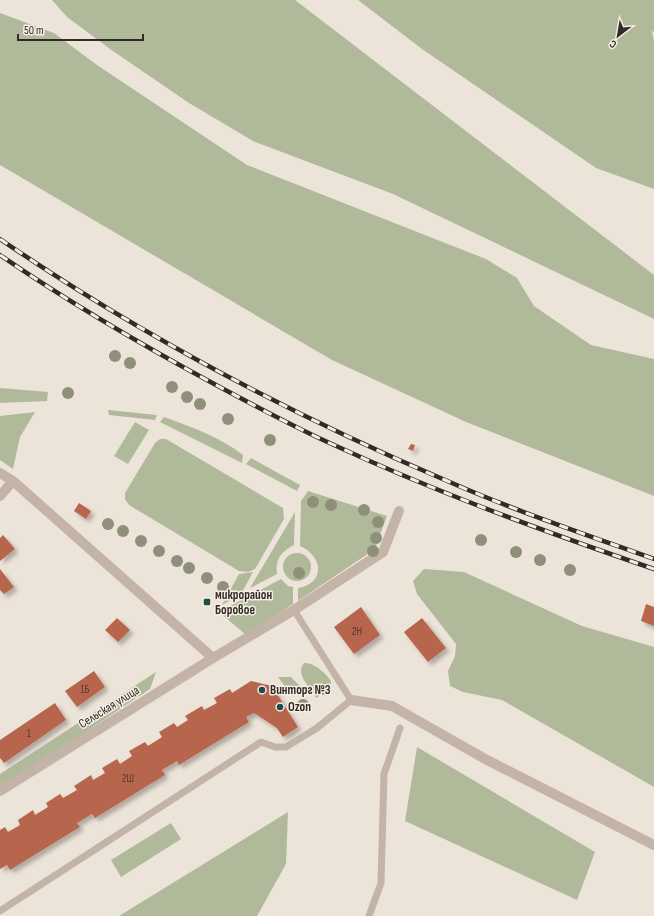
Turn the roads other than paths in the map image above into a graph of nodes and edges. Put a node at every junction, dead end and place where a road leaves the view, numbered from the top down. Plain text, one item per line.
1 (0, 473) edge
2 (13, 481) junction
3 (0, 496) edge
4 (399, 511) dead end
5 (294, 610) junction
6 (213, 658) junction
7 (352, 700) junction
8 (400, 728) dead end
9 (0, 790) edge
10 (654, 846) edge
11 (0, 911) edge
12 (368, 916) edge

1 - 2 street
2 - 3 street
2 - 6 street
4 - 5 street, Сельская улица
5 - 6 street, Сельская улица
5 - 7 lane
6 - 9 street, Сельская улица
7 - 10 street
7 - 11 lane
8 - 12 lane

